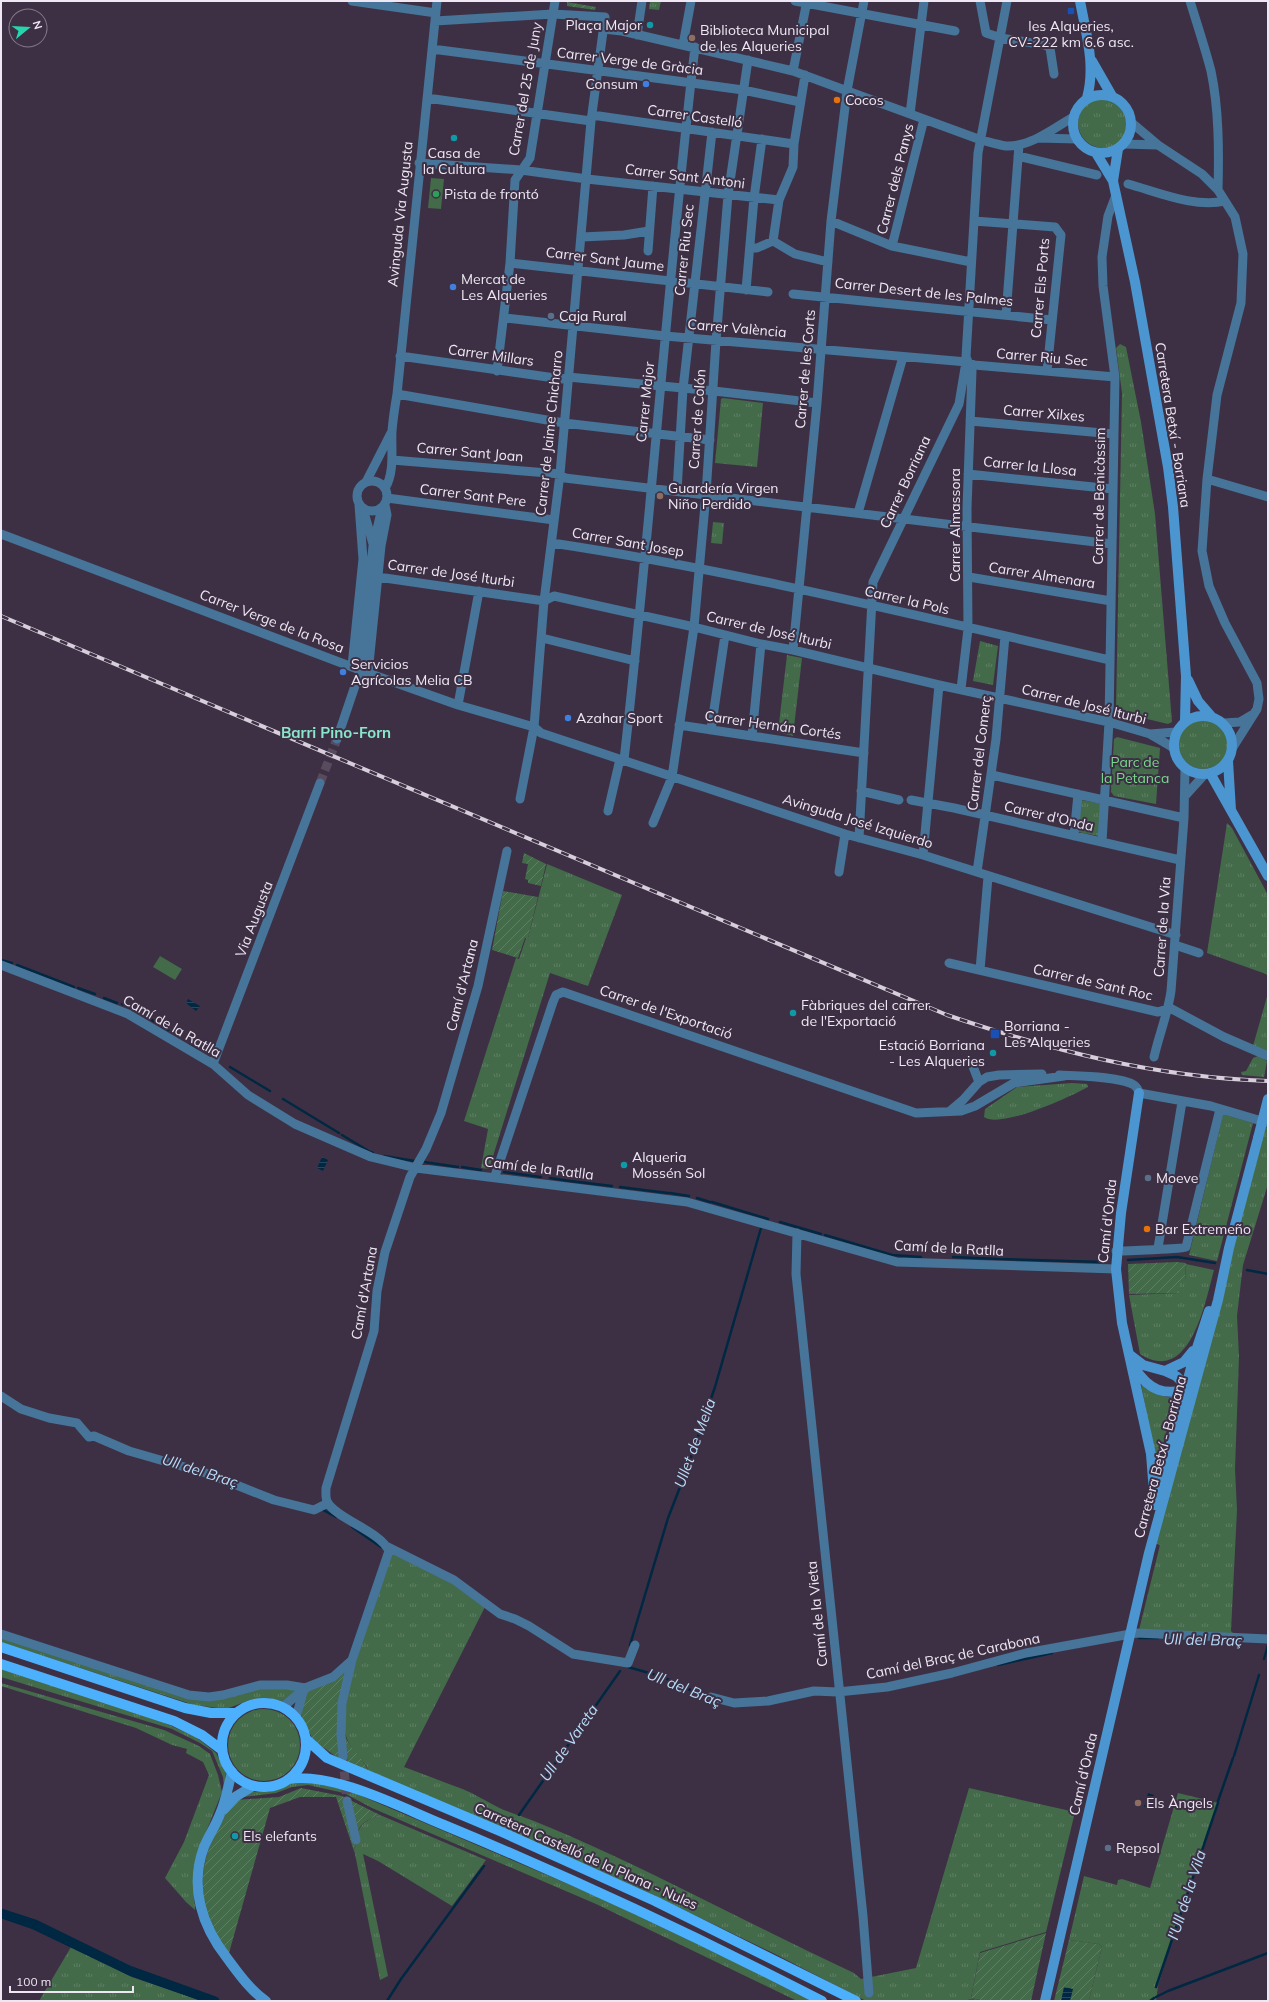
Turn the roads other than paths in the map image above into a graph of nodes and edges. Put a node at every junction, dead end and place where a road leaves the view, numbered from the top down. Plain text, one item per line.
1 (352, 1) edge
2 (437, 1) edge
3 (555, 1) edge
4 (642, 1) edge
5 (691, 1) edge
6 (795, 1) edge
7 (864, 1) edge
8 (924, 1) edge
9 (980, 1) edge
10 (1007, 1) edge
11 (1080, 1) edge
12 (1190, 1) edge
13 (807, 2) edge
14 (553, 14) junction
15 (862, 14) junction
16 (435, 17) junction
17 (921, 25) junction
18 (603, 29) junction
19 (955, 31) dead end
20 (637, 35) junction
21 (1001, 38) junction
22 (682, 45) junction
23 (694, 47) junction
24 (432, 49) junction
25 (748, 60) junction
26 (1092, 61) junction
27 (545, 65) junction
28 (597, 69) junction
29 (794, 71) junction
30 (1054, 74) dead end
31 (805, 75) junction
32 (690, 83) junction
33 (743, 90) junction
34 (847, 91) junction
35 (1112, 96) junction
36 (426, 98) junction
37 (1087, 98) junction
38 (800, 102) junction
39 (538, 114) junction
40 (910, 114) junction
41 (591, 118) junction
42 (1073, 118) junction
43 (924, 119) junction
44 (1132, 123) junction
45 (686, 128) junction
46 (712, 132) junction
47 (737, 136) junction
48 (1038, 138) junction
49 (762, 139) junction
50 (1077, 139) junction
51 (981, 140) junction
52 (794, 144) junction
53 (1019, 145) junction
54 (1158, 145) junction
55 (1121, 146) junction
56 (1096, 153) junction
57 (1018, 156) junction
58 (419, 163) junction
59 (521, 170) junction
60 (1097, 175) dead end
61 (587, 180) junction
62 (1113, 181) junction
63 (1128, 184) dead end
64 (653, 186) junction
65 (680, 188) junction
66 (1218, 190) junction
67 (704, 192) junction
68 (728, 195) junction
69 (1116, 195) junction
70 (754, 198) junction
71 (780, 200) junction
72 (1225, 201) junction
73 (831, 221) junction
74 (974, 221) junction
75 (1013, 225) junction
76 (649, 231) junction
77 (582, 237) junction
78 (773, 241) junction
79 (892, 246) junction
80 (750, 248) junction
81 (648, 251) dead end
82 (828, 262) junction
83 (971, 262) junction
84 (510, 263) junction
85 (579, 270) junction
86 (671, 281) junction
87 (695, 284) junction
88 (721, 287) junction
89 (746, 290) junction
90 (768, 292) dead end
91 (793, 294) dead end
92 (825, 296) junction
93 (968, 311) junction
94 (1006, 315) junction
95 (505, 318) junction
96 (1052, 320) junction
97 (574, 325) junction
98 (665, 336) junction
99 (689, 338) junction
100 (716, 341) junction
101 (822, 350) junction
102 (400, 356) junction
103 (903, 357) junction
104 (968, 362) junction
105 (497, 371) junction
106 (1047, 371) junction
107 (568, 378) junction
108 (1115, 378) junction
109 (660, 387) junction
110 (683, 389) junction
111 (714, 391) junction
112 (397, 394) junction
113 (817, 403) junction
114 (959, 404) junction
115 (972, 405) junction
116 (970, 421) junction
117 (564, 423) junction
118 (392, 430) junction
119 (1114, 434) junction
120 (655, 435) junction
121 (680, 438) junction
122 (710, 440) junction
123 (392, 460) junction
124 (560, 474) junction
125 (968, 474) junction
126 (1207, 479) junction
127 (366, 482) junction
128 (385, 488) junction
129 (651, 488) junction
130 (1113, 489) junction
131 (677, 491) junction
132 (706, 494) junction
133 (1268, 497) edge
134 (385, 504) junction
135 (361, 507) junction
136 (807, 507) junction
137 (858, 514) junction
138 (554, 520) junction
139 (903, 520) junction
140 (968, 527) junction
141 (1, 534) edge
142 (552, 543) junction
143 (1112, 544) junction
144 (373, 546) junction
145 (645, 559) junction
146 (698, 570) junction
147 (378, 577) junction
148 (969, 577) junction
149 (799, 589) junction
150 (478, 590) junction
151 (544, 601) junction
152 (1111, 601) junction
153 (870, 605) junction
154 (640, 614) junction
155 (694, 626) junction
156 (968, 628) junction
157 (725, 635) junction
158 (1005, 636) junction
159 (542, 638) junction
160 (761, 644) junction
161 (793, 650) junction
162 (635, 660) junction
163 (1110, 660) junction
164 (361, 661) dead end
165 (352, 666) junction
166 (867, 668) junction
167 (368, 673) junction
168 (358, 676) dead end
169 (1186, 676) junction
170 (939, 685) junction
171 (961, 689) junction
172 (1001, 698) junction
173 (458, 704) junction
174 (1255, 713) junction
175 (1211, 716) junction
176 (1185, 721) junction
177 (1109, 722) junction
178 (1224, 723) junction
179 (679, 725) junction
180 (534, 727) junction
181 (711, 730) junction
182 (1176, 732) junction
183 (1150, 734) junction
184 (752, 736) junction
185 (337, 739) tunnel mouth
186 (1233, 746) junction
187 (1174, 748) junction
188 (864, 753) junction
189 (622, 759) junction
190 (1228, 761) junction
191 (1185, 768) junction
192 (992, 774) junction
193 (1207, 774) junction
194 (672, 777) junction
195 (320, 782) tunnel mouth
196 (861, 791) junction
197 (1078, 794) junction
198 (1185, 796) junction
199 (520, 799) dead end
200 (899, 800) dead end
201 (911, 800) dead end
202 (1105, 801) junction
203 (928, 804) junction
204 (1231, 810) junction
205 (608, 811) dead end
206 (985, 816) junction
207 (1184, 818) junction
208 (653, 823) dead end
209 (845, 834) junction
210 (1074, 836) junction
211 (858, 838) junction
212 (1102, 842) junction
213 (508, 851) dead end
214 (923, 855) junction
215 (1180, 860) junction
216 (839, 872) dead end
217 (977, 872) junction
218 (1268, 876) edge
219 (988, 877) junction
220 (1176, 935) junction
221 (1175, 945) junction
222 (1199, 953) dead end
223 (949, 963) dead end
224 (1, 965) edge
225 (980, 970) junction
226 (1168, 1010) junction
227 (1268, 1056) edge
228 (1154, 1057) dead end
229 (213, 1064) junction
230 (972, 1064) dead end
231 (999, 1075) junction
232 (1064, 1076) junction
233 (976, 1084) junction
234 (1003, 1088) junction
235 (1139, 1093) junction
236 (1268, 1099) edge
237 (981, 1102) junction
238 (1182, 1102) junction
239 (1220, 1109) junction
240 (954, 1110) junction
241 (1268, 1123) edge
242 (416, 1168) junction
243 (495, 1176) junction
244 (797, 1233) junction
245 (1158, 1248) junction
246 (1116, 1251) junction
247 (1116, 1269) junction
248 (1223, 1278) junction
249 (1208, 1334) junction
250 (1198, 1344) junction
251 (1129, 1353) junction
252 (1132, 1366) junction
253 (1165, 1371) junction
254 (1187, 1388) junction
255 (1, 1396) edge
256 (1173, 1464) junction
257 (328, 1503) junction
258 (1155, 1505) junction
259 (385, 1546) junction
260 (1149, 1552) junction
261 (1, 1634) edge
262 (1130, 1634) junction
263 (1268, 1639) edge
264 (635, 1645) dead end
265 (1, 1647) edge
266 (352, 1660) junction
267 (1, 1664) edge
268 (304, 1688) junction
269 (838, 1692) junction
270 (711, 1697) dead end
271 (283, 1707) junction
272 (236, 1713) junction
273 (296, 1717) junction
274 (306, 1739) junction
275 (222, 1750) junction
276 (343, 1757) tunnel mouth
277 (232, 1772) junction
278 (289, 1779) junction
279 (252, 1786) junction
280 (347, 1801) tunnel mouth
281 (221, 1813) junction
282 (356, 1840) dead end
283 (869, 1993) dead end
284 (266, 2001) edge
285 (822, 2001) edge
286 (856, 2001) edge
287 (1045, 2001) edge

1 - 16 street
2 - 16 street, Avinguda Via Augusta
3 - 14 street, Carrer del 25 de Juny
4 - 20 street
5 - 22 street
6 - 13 street
7 - 15 street, Carrer de les Corts
8 - 17 street
9 - 21 street
10 - 21 street, Carrer Borriana
11 - 26 main road
12 - 66 street
13 - 15 street
13 - 29 street
14 - 16 street
14 - 18 street
14 - 27 street, Carrer del 25 de Juny
15 - 17 street
15 - 34 street, Carrer de les Corts
16 - 24 street, Avinguda Via Augusta
17 - 19 street
17 - 40 street
18 - 20 street
18 - 28 street, Carrer de Jaime Chicharro
20 - 22 street
21 - 30 street
21 - 51 street, Carrer Borriana
22 - 23 street
23 - 25 street
23 - 32 street, Carrer Major
24 - 27 street, Carrer Verge de Gràcia
24 - 36 street, Avinguda Via Augusta
25 - 29 street
25 - 33 street, Carrer de Colón
26 - 35 main road
26 - 37 main road
27 - 28 street, Carrer Verge de Gràcia
27 - 39 street, Carrer del 25 de Juny
28 - 32 street, Carrer Verge de Gràcia
28 - 41 street, Carrer de Jaime Chicharro
29 - 31 street
31 - 34 street
31 - 38 street
32 - 33 street, Carrer Verge de Gràcia
32 - 45 street, Carrer Major
33 - 38 street, Carrer Verge de Gràcia
33 - 47 street, Carrer de Colón
34 - 40 street
34 - 73 street, Carrer de les Corts
35 - 37 main road
35 - 44 main road
36 - 39 street, Carrer Castelló
36 - 58 street, Avinguda Via Augusta
37 - 42 main road
38 - 52 street
39 - 41 street, Carrer Castelló
39 - 59 street, Carrer del 25 de Juny
40 - 43 street
41 - 45 street, Carrer Castelló
41 - 61 street, Carrer de Jaime Chicharro
42 - 48 street
42 - 50 main road
43 - 51 street
43 - 79 street, Carrer dels Panys
44 - 54 street
44 - 55 main road
45 - 46 street, Carrer Castelló
45 - 65 street, Carrer Major
46 - 47 street, Carrer Castelló
46 - 67 street, Carrer Riu Sec
47 - 49 street, Carrer Castelló
47 - 68 street, Carrer de Colón
48 - 50 street
48 - 53 street
49 - 52 street, Carrer Castelló
49 - 70 street
50 - 56 main road
51 - 53 street
51 - 74 street, Carrer Borriana
52 - 71 street
53 - 57 street
54 - 55 street
54 - 66 street
55 - 56 main road
55 - 62 main road, Carretera Betxí - Borriana
56 - 62 main road, Carretera Betxí - Borriana
57 - 60 street
57 - 75 street
58 - 59 street, Carrer Sant Antoni
58 - 102 street, Avinguda Via Augusta
59 - 61 street, Carrer Sant Antoni
59 - 84 street, Carrer del 25 de Juny
61 - 64 street, Carrer Sant Antoni
61 - 77 street, Carrer de Jaime Chicharro
62 - 69 main road, Carretera Betxí - Borriana
63 - 72 street
64 - 65 street, Carrer Sant Antoni
64 - 76 street
65 - 67 street, Carrer Sant Antoni
65 - 86 street, Carrer Major
66 - 72 street
67 - 68 street, Carrer Sant Antoni
67 - 87 street, Carrer Riu Sec
68 - 70 street, Carrer Sant Antoni
68 - 88 street, Carrer de Colón
69 - 108 street, Carrer de Benicàssim
69 - 169 main road, Carretera Betxí - Borriana
70 - 71 street, Carrer Sant Antoni
70 - 80 street
71 - 78 street
72 - 126 street
73 - 79 street
73 - 82 street, Carrer de les Corts
74 - 75 street
74 - 83 street, Carrer Borriana
75 - 94 street
75 - 96 street, Carrer Els Ports
76 - 77 street
76 - 81 street
77 - 85 street, Carrer de Jaime Chicharro
78 - 80 street
78 - 82 street
79 - 83 street
80 - 89 street
82 - 92 street, Carrer de les Corts
83 - 93 street, Carrer Borriana
84 - 85 street, Carrer Sant Jaume
84 - 95 street, Carrer del 25 de Juny
85 - 86 street, Carrer Sant Jaume
85 - 97 street, Carrer de Jaime Chicharro
86 - 87 street, Carrer Sant Jaume
86 - 98 street, Carrer Major
87 - 88 street, Carrer Sant Jaume
87 - 99 street, Carrer Riu Sec
88 - 89 street, Carrer Sant Jaume
88 - 100 street, Carrer de Colón
89 - 90 street, Carrer Sant Jaume
91 - 92 street, Carrer Desert de les Palmes
92 - 93 street, Carrer Desert de les Palmes
92 - 101 street, Carrer de les Corts
93 - 94 street, Carrer Desert de les Palmes
93 - 104 street, Carrer Borriana
94 - 96 street, Carrer Desert de les Palmes
95 - 97 street, Carrer València
95 - 105 street, Carrer del 25 de Juny
96 - 106 street, Carrer Els Ports
97 - 98 street, Carrer València
97 - 107 street, Carrer de Jaime Chicharro
98 - 99 street, Carrer València
98 - 109 street, Carrer Major
99 - 100 street, Carrer València
99 - 110 street, Carrer Riu Sec
100 - 101 street, Carrer València
100 - 111 street, Carrer de Colón
101 - 103 street, Carrer València
101 - 113 street, Carrer de les Corts
102 - 105 street, Carrer Millars
102 - 112 street, Avinguda Via Augusta
103 - 104 street, Carrer València
103 - 137 street
104 - 106 street, Carrer Riu Sec
104 - 114 street, Carrer Borriana
104 - 115 street, Carrer Almassora
105 - 107 street, Carrer Millars
106 - 108 street, Carrer Riu Sec
107 - 109 street, Carrer Millars
107 - 117 street, Carrer de Jaime Chicharro
108 - 119 street, Carrer de Benicàssim
109 - 110 street, Carrer Millars
109 - 120 street, Carrer Major
110 - 111 street, Carrer Millars
110 - 121 street, Carrer Riu Sec
111 - 113 street, Carrer Millars
111 - 122 street, Carrer de Colón
112 - 117 street
112 - 118 street, Avinguda Via Augusta
113 - 136 street, Carrer de les Corts
114 - 115 street
114 - 139 street, Carrer Borriana
115 - 116 street, Carrer Almassora
116 - 119 street, Carrer Xilxes
116 - 125 street, Carrer Almassora
117 - 120 street
117 - 124 street, Carrer de Jaime Chicharro
118 - 123 street, Avinguda Via Augusta
118 - 127 street, Avinguda Via Augusta
119 - 130 street, Carrer de Benicàssim
120 - 121 street
120 - 129 street, Carrer Major
121 - 122 street
121 - 131 street, Carrer Riu Sec
122 - 132 street, Carrer de Colón
123 - 124 street, Carrer Sant Joan
123 - 128 street, Avinguda Via Augusta
124 - 129 street, Carrer Sant Joan
124 - 138 street, Carrer de Jaime Chicharro
125 - 130 street, Carrer la Llosa
125 - 140 street, Carrer Almassora
126 - 133 street
126 - 174 street
127 - 128 street
127 - 135 street
128 - 134 street
129 - 131 street, Carrer Sant Joan
129 - 145 street, Carrer Major
130 - 143 street, Carrer de Benicàssim
131 - 132 street, Carrer Sant Joan
132 - 136 street, Carrer Sant Joan
132 - 146 street, Carrer de Colón
134 - 135 street
134 - 138 street, Carrer Sant Pere
134 - 144 street
134 - 147 street
135 - 144 street
135 - 165 street
136 - 137 street, Carrer Sant Joan
136 - 149 street, Carrer de les Corts
137 - 139 street, Carrer Sant Joan
138 - 142 street, Carrer de Jaime Chicharro
139 - 140 street, Carrer Sant Joan
139 - 153 street, Carrer Borriana
140 - 143 street, Carrer Sant Joan
140 - 148 street, Carrer Almassora
141 - 165 street, Carrer Verge de la Rosa
142 - 145 street, Carrer Sant Josep
142 - 151 street, Carrer de Jaime Chicharro
143 - 152 street, Carrer de Benicàssim
144 - 164 street
145 - 146 street, Carrer Sant Josep
145 - 154 street, Carrer Major
146 - 149 street, Carrer la Pols
146 - 155 street, Carrer de Colón
147 - 150 street, Carrer de José Iturbi
147 - 167 street
148 - 152 street, Carrer Almenara
148 - 156 street, Carrer Almassora
149 - 153 street, Carrer la Pols
149 - 161 street, Carrer de les Corts
150 - 151 street, Carrer de José Iturbi
150 - 173 street
151 - 154 street, Carrer de José Iturbi
151 - 159 street, Carrer de Jaime Chicharro
152 - 163 street, Carrer de Benicàssim
153 - 156 street, Carrer la Pols
153 - 166 street, Carrer Borriana
154 - 155 street, Carrer de José Iturbi
154 - 162 street, Carrer Major
155 - 157 street, Carrer de José Iturbi
155 - 179 street, Carrer de Colón
156 - 158 street, Carrer la Pols
156 - 171 street, Carrer Almassora
157 - 160 street, Carrer de José Iturbi
157 - 181 street
158 - 163 street, Carrer la Pols
158 - 172 street, Carrer del Comerç
159 - 162 street
159 - 180 street, Carrer de Jaime Chicharro
160 - 161 street, Carrer de José Iturbi
160 - 184 street
161 - 166 street, Carrer de José Iturbi
162 - 189 street, Carrer Major
163 - 177 street, Carrer de Benicàssim
165 - 167 street, Carrer Verge de la Rosa
166 - 170 street, Carrer de José Iturbi
166 - 188 street, Carrer Borriana
167 - 173 street, Carrer Verge de la Rosa
168 - 185 street
169 - 175 main road, Carretera Betxí - Borriana
169 - 176 main road, Carretera Betxí - Borriana
170 - 171 street, Carrer de José Iturbi
170 - 203 street
171 - 172 street, Carrer de José Iturbi
172 - 177 street, Carrer de José Iturbi
172 - 192 street, Carrer del Comerç
173 - 180 street, Carrer Verge de la Rosa
174 - 178 street
174 - 186 street
175 - 176 main road
175 - 178 main road
176 - 182 main road
177 - 183 street, Carrer de José Iturbi
177 - 202 street, Carrer de Benicàssim
178 - 186 main road
179 - 181 street, Carrer Hernán Cortés
179 - 194 street, Carrer de Colón
180 - 189 street, Avinguda José Izquierdo
180 - 199 street, Carrer de Jaime Chicharro
181 - 184 street, Carrer Hernán Cortés
182 - 183 street, Carrer de José Iturbi
182 - 187 main road
183 - 187 street, Carrer de José Iturbi
184 - 188 street, Carrer Hernán Cortés
186 - 190 main road
187 - 191 main road
188 - 196 street, Carrer Borriana
189 - 194 street, Avinguda José Izquierdo
189 - 205 street, Carrer Major
190 - 193 main road
190 - 204 main road
191 - 193 main road
191 - 198 street, Carrer de la Via
192 - 197 street
192 - 206 street, Carrer del Comerç
193 - 198 street
193 - 204 main road
194 - 208 street, Carrer de Colón
194 - 209 street, Avinguda José Izquierdo
195 - 229 street, Via Augusta
196 - 200 street
196 - 211 street, Carrer Borriana
197 - 202 street
197 - 210 street
198 - 207 street, Carrer de la Via
201 - 203 street, Carrer d'Onda
202 - 207 street
202 - 212 street, Carrer de Benicàssim
203 - 206 street, Carrer d'Onda
203 - 214 street
204 - 218 main road
206 - 210 street, Carrer d'Onda
206 - 217 street, Carrer del Comerç
207 - 215 street, Carrer de la Via
209 - 211 street, Avinguda José Izquierdo
209 - 216 street
210 - 212 street, Carrer d'Onda
211 - 214 street, Avinguda José Izquierdo
212 - 215 street, Carrer d'Onda
213 - 242 street, Camí d'Artana
214 - 217 street, Avinguda José Izquierdo
215 - 220 street, Carrer de la Via
217 - 219 street, Avinguda José Izquierdo
219 - 220 street, Avinguda José Izquierdo
219 - 225 street
220 - 221 street, Carrer de la Via
221 - 222 street
221 - 226 street, Carrer de la Via
223 - 225 street, Carrer de Sant Roc
224 - 229 street, Camí de la Ratlla
225 - 226 street, Carrer de Sant Roc
226 - 227 street, Carrer de Sant Roc
226 - 228 street, Carrer de la Via
229 - 242 street, Camí de la Ratlla
230 - 233 street
231 - 232 street
231 - 233 street
231 - 234 street
232 - 234 street
232 - 235 street
233 - 237 street
233 - 240 street
234 - 237 street
235 - 238 street
235 - 246 main road, Camí d'Onda
236 - 248 main road, Carretera Betxí - Borriana, bridge
237 - 240 street
238 - 239 street
238 - 245 street
239 - 241 street
239 - 245 street
240 - 243 street, Carrer de l'Exportació
242 - 243 street, Camí de la Ratlla
242 - 257 street, Camí d'Artana
243 - 244 street, Camí de la Ratlla
244 - 247 street, Camí de la Ratlla
244 - 269 street, Camí de la Vieta
245 - 246 street
246 - 247 main road, Camí d'Onda
247 - 251 main road, Camí d'Onda
248 - 249 main road, Carretera Betxí - Borriana
248 - 250 main road, Carretera Betxí - Borriana
249 - 254 main road
249 - 256 main road, Carretera Betxí - Borriana
250 - 253 main road
250 - 254 main road, Carretera Betxí - Borriana
251 - 252 main road, Camí d'Onda
251 - 253 main road
252 - 254 main road
252 - 258 main road, Camí d'Onda
253 - 254 main road
254 - 256 main road
254 - 258 main road, Carretera Betxí - Borriana
255 - 257 street
256 - 260 main road, Carretera Betxí - Borriana
257 - 259 street
258 - 260 main road, Carretera Betxí - Borriana
259 - 264 street
259 - 266 street
260 - 262 main road, Camí d'Onda
261 - 268 street
262 - 263 street, Camí del Braç de Carabona
262 - 269 street, Camí del Braç de Carabona
262 - 287 main road, Camí d'Onda
265 - 272 main road
266 - 268 street
266 - 276 street
267 - 275 main road
268 - 271 street
268 - 273 street
269 - 270 street, Camí del Braç de Carabona
269 - 283 street, Camí de la Vieta
271 - 272 main road
271 - 273 main road
272 - 275 main road
273 - 274 main road
274 - 278 main road
274 - 286 main road, Carretera Castelló de la Plana - Nules
275 - 277 main road
277 - 279 main road
277 - 281 main road
278 - 279 main road
278 - 285 main road, Carretera Castelló de la Plana - Nules
279 - 281 main road
280 - 282 street
281 - 284 main road

